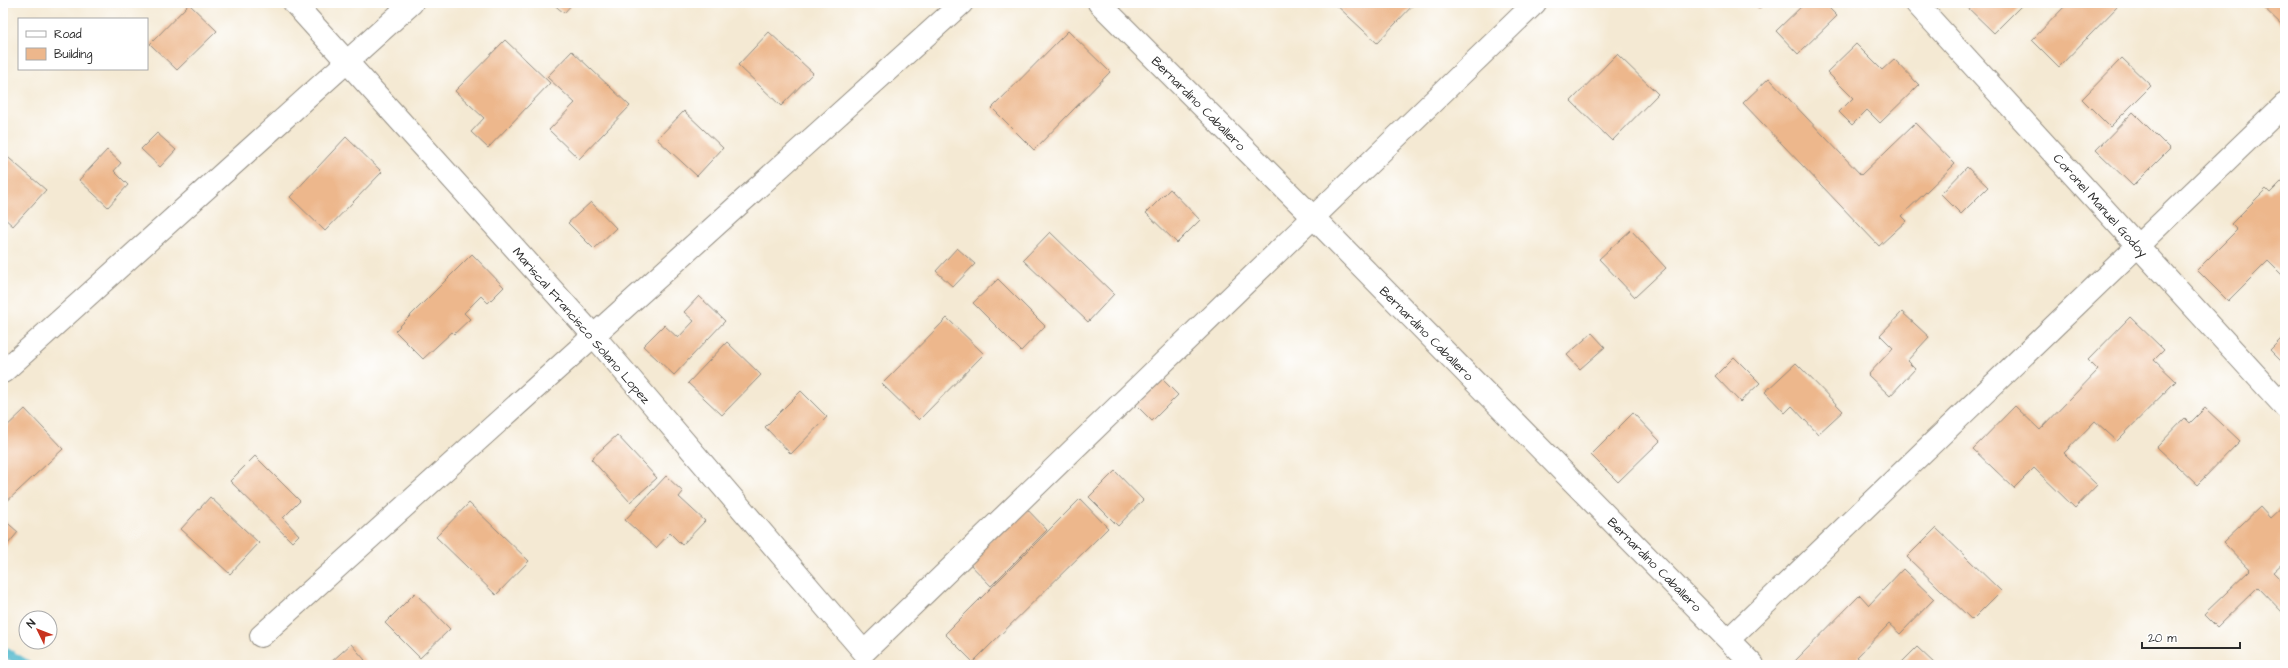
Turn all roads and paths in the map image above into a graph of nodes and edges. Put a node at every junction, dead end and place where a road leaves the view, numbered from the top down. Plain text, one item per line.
1 (294, 3) edge
2 (412, 3) edge
3 (962, 3) edge
4 (1099, 3) edge
5 (1535, 3) edge
6 (1916, 3) edge
7 (347, 62) junction
8 (2285, 104) edge
9 (1313, 217) junction
10 (2138, 246) junction
11 (594, 336) junction
12 (3, 372) edge
13 (2285, 407) edge
14 (262, 636) dead end
15 (1729, 639) junction
16 (1753, 665) edge

1 - 7 street, Mariscal Francisco Solano Lopez
2 - 7 street
3 - 11 street
4 - 9 street, Bernardino Caballero
5 - 9 street
6 - 10 street, Coronel Manuel Godoy
7 - 11 street, Mariscal Francisco Solano Lopez
7 - 12 street
8 - 10 street
9 - 11 street, Mariscal Francisco Solano Lopez
9 - 15 street, Bernardino Caballero
10 - 13 street, Coronel Manuel Godoy
10 - 15 street
11 - 14 street
15 - 16 street, Bernardino Caballero

